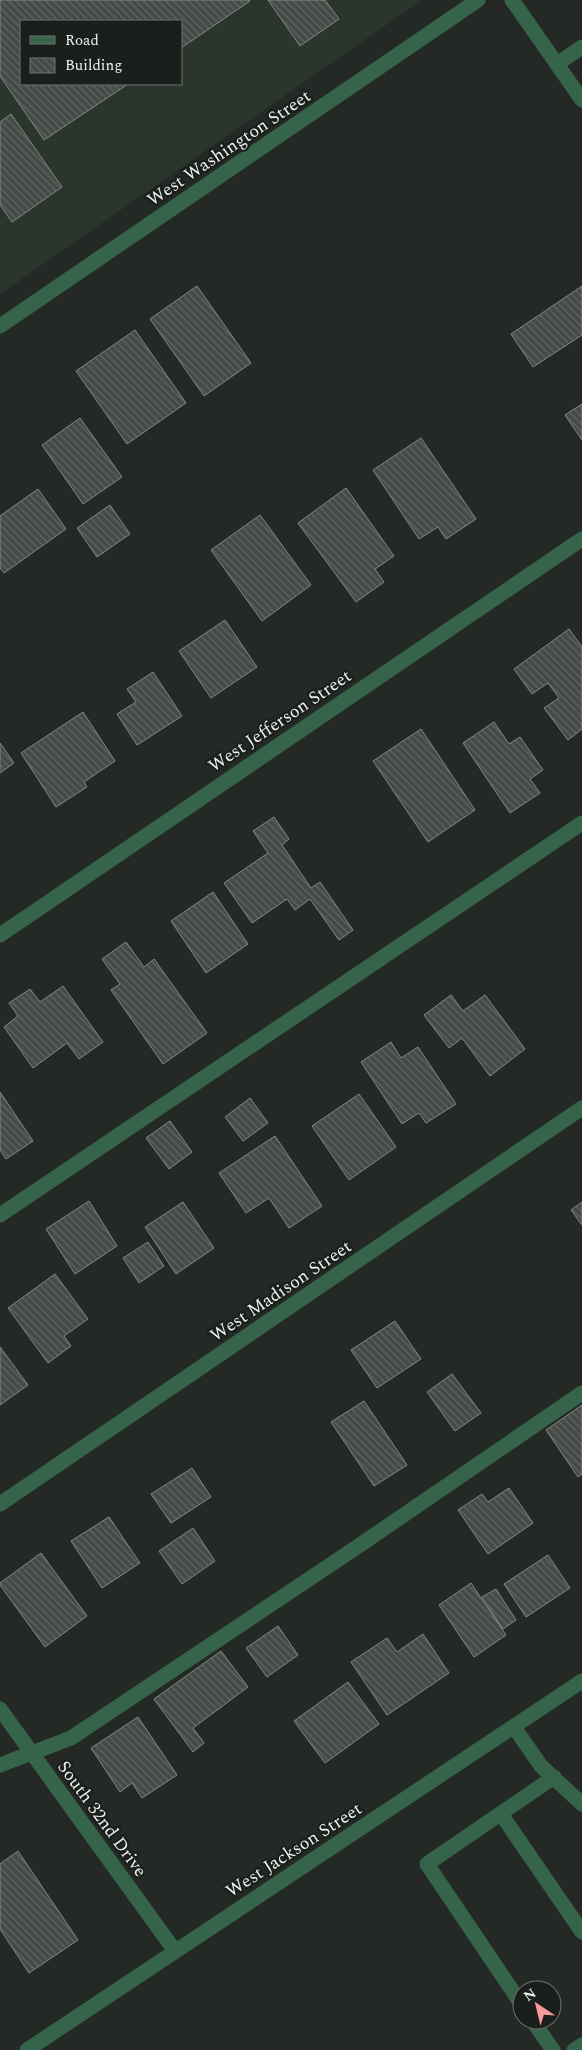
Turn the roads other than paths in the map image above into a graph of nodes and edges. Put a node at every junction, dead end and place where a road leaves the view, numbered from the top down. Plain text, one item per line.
1 (478, 0) edge
2 (512, 0) edge
3 (582, 47) edge
4 (557, 64) junction
5 (582, 100) edge
6 (0, 326) edge
7 (582, 539) edge
8 (582, 823) edge
9 (0, 935) edge
10 (582, 1108) edge
11 (0, 1214) edge
12 (582, 1393) edge
13 (0, 1504) edge
14 (582, 1680) edge
15 (0, 1709) edge
16 (514, 1727) junction
17 (31, 1754) junction
18 (0, 1765) edge
19 (554, 1778) junction
20 (582, 1804) edge
21 (501, 1814) junction
22 (582, 1932) edge
23 (175, 1951) junction
24 (512, 1990) edge
25 (539, 2030) edge
26 (582, 2045) edge
27 (27, 2050) edge
28 (553, 2050) edge
29 (574, 2050) edge

1 - 6 street, West Washington Street
2 - 4 street
3 - 4 street
4 - 5 street
7 - 9 street, West Jefferson Street
8 - 11 street
10 - 13 street, West Madison Street
12 - 17 street
14 - 16 street, West Jackson Street
15 - 17 street, South 32nd Drive
16 - 19 street
16 - 23 street, West Jackson Street
17 - 18 street
17 - 23 street, South 32nd Drive
19 - 20 street
19 - 21 street
21 - 22 street
21 - 24 street
23 - 27 street, West Jackson Street
25 - 28 street
26 - 29 street

